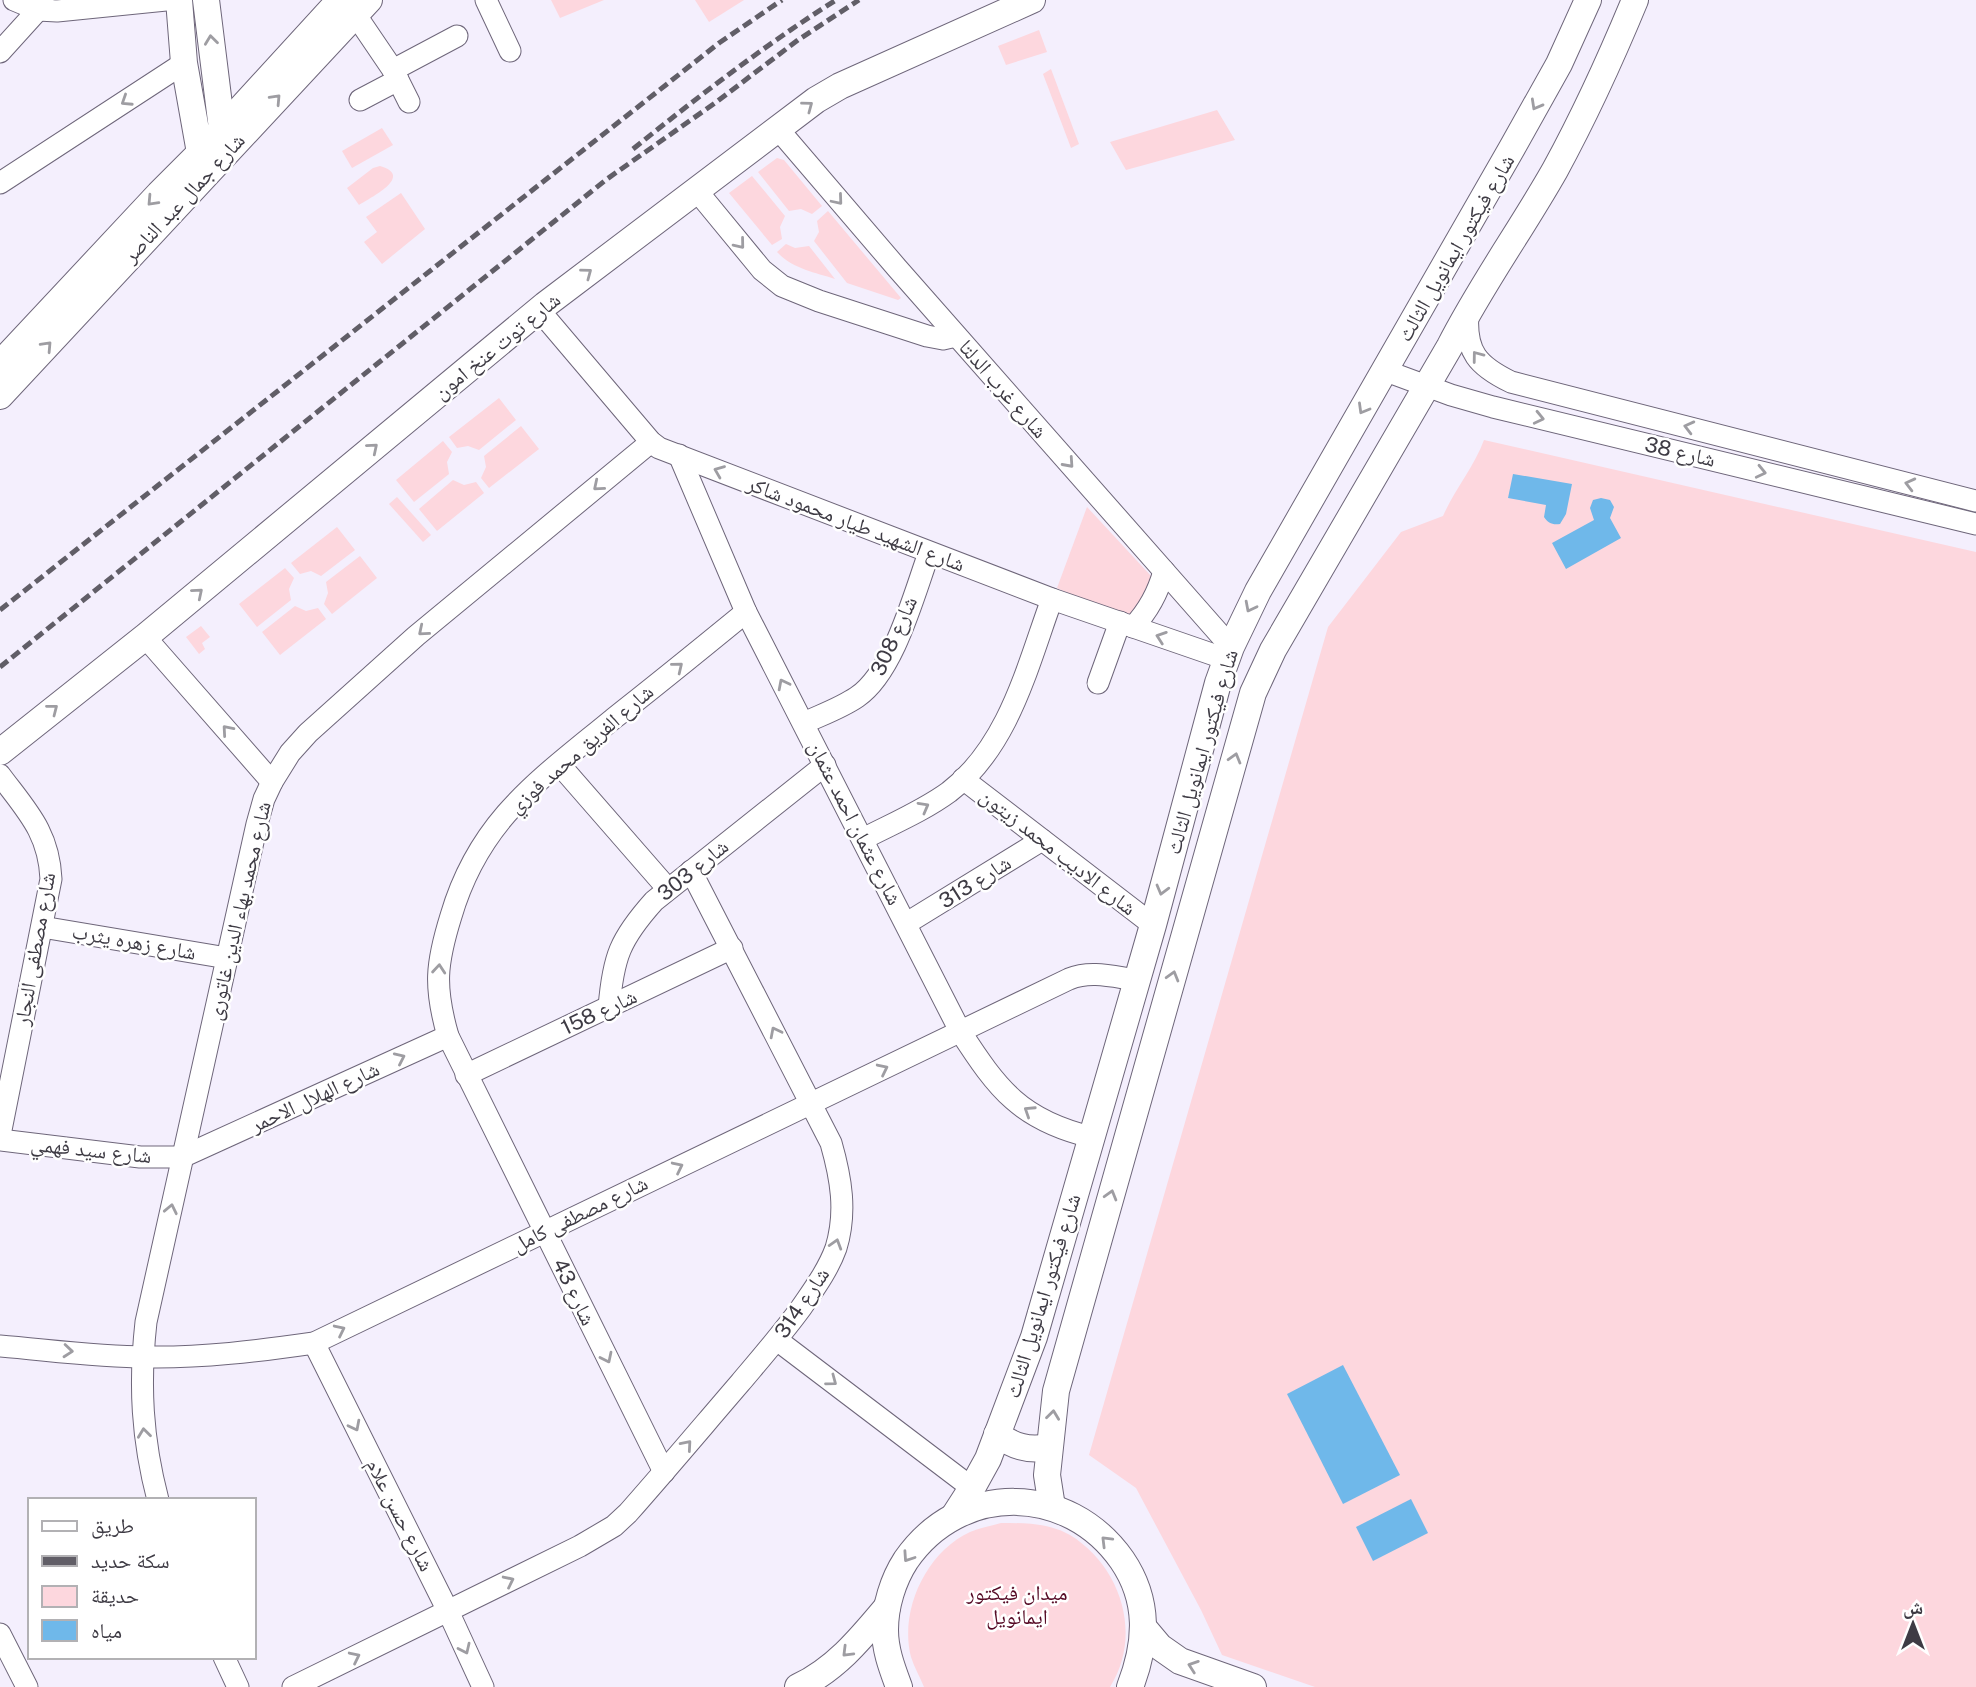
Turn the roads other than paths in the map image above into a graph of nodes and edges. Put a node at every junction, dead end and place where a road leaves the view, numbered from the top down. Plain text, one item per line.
1 (14, 0) edge
2 (166, 0) edge
3 (179, 0) edge
4 (206, 0) edge
5 (486, 0) edge
6 (1032, 0) edge
7 (1588, 0) edge
8 (1635, 0) edge
9 (361, 4) edge
10 (41, 5) edge
11 (457, 36) dead end
12 (0, 51) edge
13 (510, 51) dead end
14 (184, 63) junction
15 (1559, 64) junction
16 (396, 75) junction
17 (1600, 84) junction
18 (360, 100) dead end
19 (409, 102) dead end
20 (778, 129) junction
21 (226, 139) junction
22 (202, 165) junction
23 (0, 183) edge
24 (697, 191) junction
25 (539, 310) junction
26 (1468, 310) junction
27 (956, 336) junction
28 (3, 358) edge
29 (1386, 371) junction
30 (1427, 386) junction
31 (0, 396) edge
32 (651, 442) junction
33 (679, 455) junction
34 (1976, 500) edge
35 (1976, 524) edge
36 (929, 553) junction
37 (1164, 571) junction
38 (1052, 599) junction
39 (746, 612) junction
40 (1127, 625) junction
41 (145, 637) junction
42 (1229, 653) junction
43 (1098, 683) dead end
44 (804, 723) junction
45 (0, 752) edge
46 (559, 764) junction
47 (825, 765) junction
48 (0, 775) edge
49 (963, 779) junction
50 (272, 782) junction
51 (863, 839) junction
52 (1042, 840) junction
53 (691, 871) junction
54 (668, 889) junction
55 (907, 923) junction
56 (1153, 925) junction
57 (42, 927) junction
58 (732, 948) junction
59 (227, 958) junction
60 (1137, 980) junction
61 (608, 1007) junction
62 (960, 1031) junction
63 (447, 1036) junction
64 (466, 1075) junction
65 (811, 1103) junction
66 (1091, 1137) junction
67 (0, 1138) edge
68 (182, 1157) junction
69 (544, 1231) junction
70 (778, 1340) junction
71 (314, 1343) junction
72 (0, 1346) edge
73 (142, 1357) junction
74 (997, 1434) junction
75 (1049, 1447) junction
76 (664, 1472) junction
77 (972, 1489) junction
78 (157, 1498) edge
79 (1052, 1507) junction
80 (954, 1517) junction
81 (887, 1606) junction
82 (448, 1611) junction
83 (1144, 1628) junction
84 (0, 1634) edge
85 (225, 1659) edge
86 (805, 1686) edge
87 (27, 1687) edge
88 (238, 1687) edge
89 (293, 1687) edge
90 (483, 1687) edge
91 (899, 1687) edge
92 (1130, 1687) edge
93 (1253, 1687) edge

1 - 10 street
2 - 10 street
3 - 14 main road
21 -> 4 main road
5 - 13 street
20 -> 6 main road, شارع توت عنخ امون
7 - 15 main road, شارع فيكتور ايمانويل الثالث
8 - 17 main road, شارع فيكتور ايمانويل الثالث
9 - 16 street
9 - 21 main road, شارع جمال عبد الناصر
10 - 12 street
11 - 16 street
14 - 22 main road
14 -> 23 street
15 - 17 main road
15 -> 29 main road, شارع فيكتور ايمانويل الثالث
16 - 18 street
16 - 19 street
17 - 26 main road, شارع فيكتور ايمانويل الثالث
20 - 24 main road, شارع توت عنخ امون
20 -> 27 street, شارع غرب الدلتا
21 - 22 main road, شارع جمال عبد الناصر
22 -> 28 main road, شارع جمال عبد الناصر
31 -> 22 main road, شارع جمال عبد الناصر
25 -> 24 main road, شارع توت عنخ امون
24 -> 27 street
25 - 32 street, شارع الشهيد طيار محمود شاكر
41 -> 25 main road, شارع توت عنخ امون
26 - 30 main road, شارع فيكتور ايمانويل الثالث
34 -> 26 street, شارع 38
27 -> 37 street, شارع غرب الدلتا
29 - 30 street, شارع 38
29 -> 42 main road, شارع فيكتور ايمانويل الثالث
30 -> 35 street, شارع 38
75 -> 30 main road, شارع فيكتور ايمانويل الثالث
32 - 33 street, شارع الشهيد طيار محمود شاكر
32 -> 50 street, شارع محمد بهاء الدين غاتورى
36 -> 33 street, شارع الشهيد طيار محمود شاكر
33 - 39 street, شارع عثمان احمد عثمان
36 - 38 street, شارع الشهيد طيار محمود شاكر
36 - 44 street, شارع 308
37 - 40 street
37 - 42 street, شارع غرب الدلتا
38 - 40 street, شارع الشهيد طيار محمود شاكر
38 - 49 street
44 -> 39 street, شارع عثمان احمد عثمان
46 -> 39 street, شارع الفريق محمد فوزي
42 -> 40 street, شارع الشهيد طيار محمود شاكر
40 - 43 street
45 -> 41 main road, شارع توت عنخ امون
50 -> 41 street
42 -> 56 main road, شارع فيكتور ايمانويل الثالث
44 - 47 street, شارع عثمان احمد عثمان
46 - 54 street
63 -> 46 street, شارع الفريق محمد فوزي
47 - 51 street, شارع عثمان احمد عثمان
47 - 53 street, شارع 303
48 - 57 street, شارع مصطفى النجار
51 -> 49 street
49 - 52 street, شارع الاديب محمد زيتون
50 - 59 street, شارع محمد بهاء الدين غاتورى
51 - 55 street, شارع عثمان احمد عثمان
52 - 55 street, شارع 313
52 - 56 street, شارع الاديب محمد زيتون
53 - 54 street, شارع 303
53 - 58 street, شارع 314
54 - 61 street, شارع 303
55 - 62 street, شارع عثمان احمد عثمان
56 - 60 main road, شارع فيكتور ايمانويل الثالث
57 - 59 street, شارع زهره يثرب
57 - 67 street, شارع مصطفى النجار
58 - 61 street, شارع 158
65 -> 58 street, شارع 314
59 - 68 street, شارع محمد بهاء الدين غاتورى
60 - 62 street, شارع مصطفى كامل
60 - 66 main road, شارع فيكتور ايمانويل الثالث
61 - 64 street, شارع 158
65 -> 62 street, شارع مصطفى كامل
66 -> 62 street, شارع عثمان احمد عثمان
63 - 64 street, شارع 43
68 -> 63 street, شارع الهلال الاحمر
64 - 69 street, شارع 43
69 -> 65 street, شارع مصطفى كامل
70 -> 65 street, شارع 314
66 - 74 main road, شارع فيكتور ايمانويل الثالث
67 - 68 street, شارع سيد فهمي
73 -> 68 street, شارع محمد بهاء الدين غاتورى
71 -> 69 street, شارع مصطفى كامل
69 -> 76 street, شارع 43
76 -> 70 street, شارع 314
70 -> 77 street
71 - 73 street, شارع مصطفى كامل
71 -> 82 street, شارع حسن علام
72 -> 73 street, شارع مصطفى كامل
78 -> 73 street, شارع محمد بهاء الدين غاتورى
74 - 75 main road
74 - 77 main road, شارع فيكتور ايمانويل الثالث
75 - 79 main road, شارع فيكتور ايمانويل الثالث
82 -> 76 street, شارع 314
77 - 80 main road, شارع فيكتور ايمانويل الثالث
79 - 80 main road
83 -> 79 main road
80 -> 81 main road
81 -> 86 main road
81 - 91 main road
89 -> 82 street, شارع 314
82 -> 90 street, شارع حسن علام
83 - 92 main road
93 -> 83 main road
84 - 87 street
85 - 88 street

